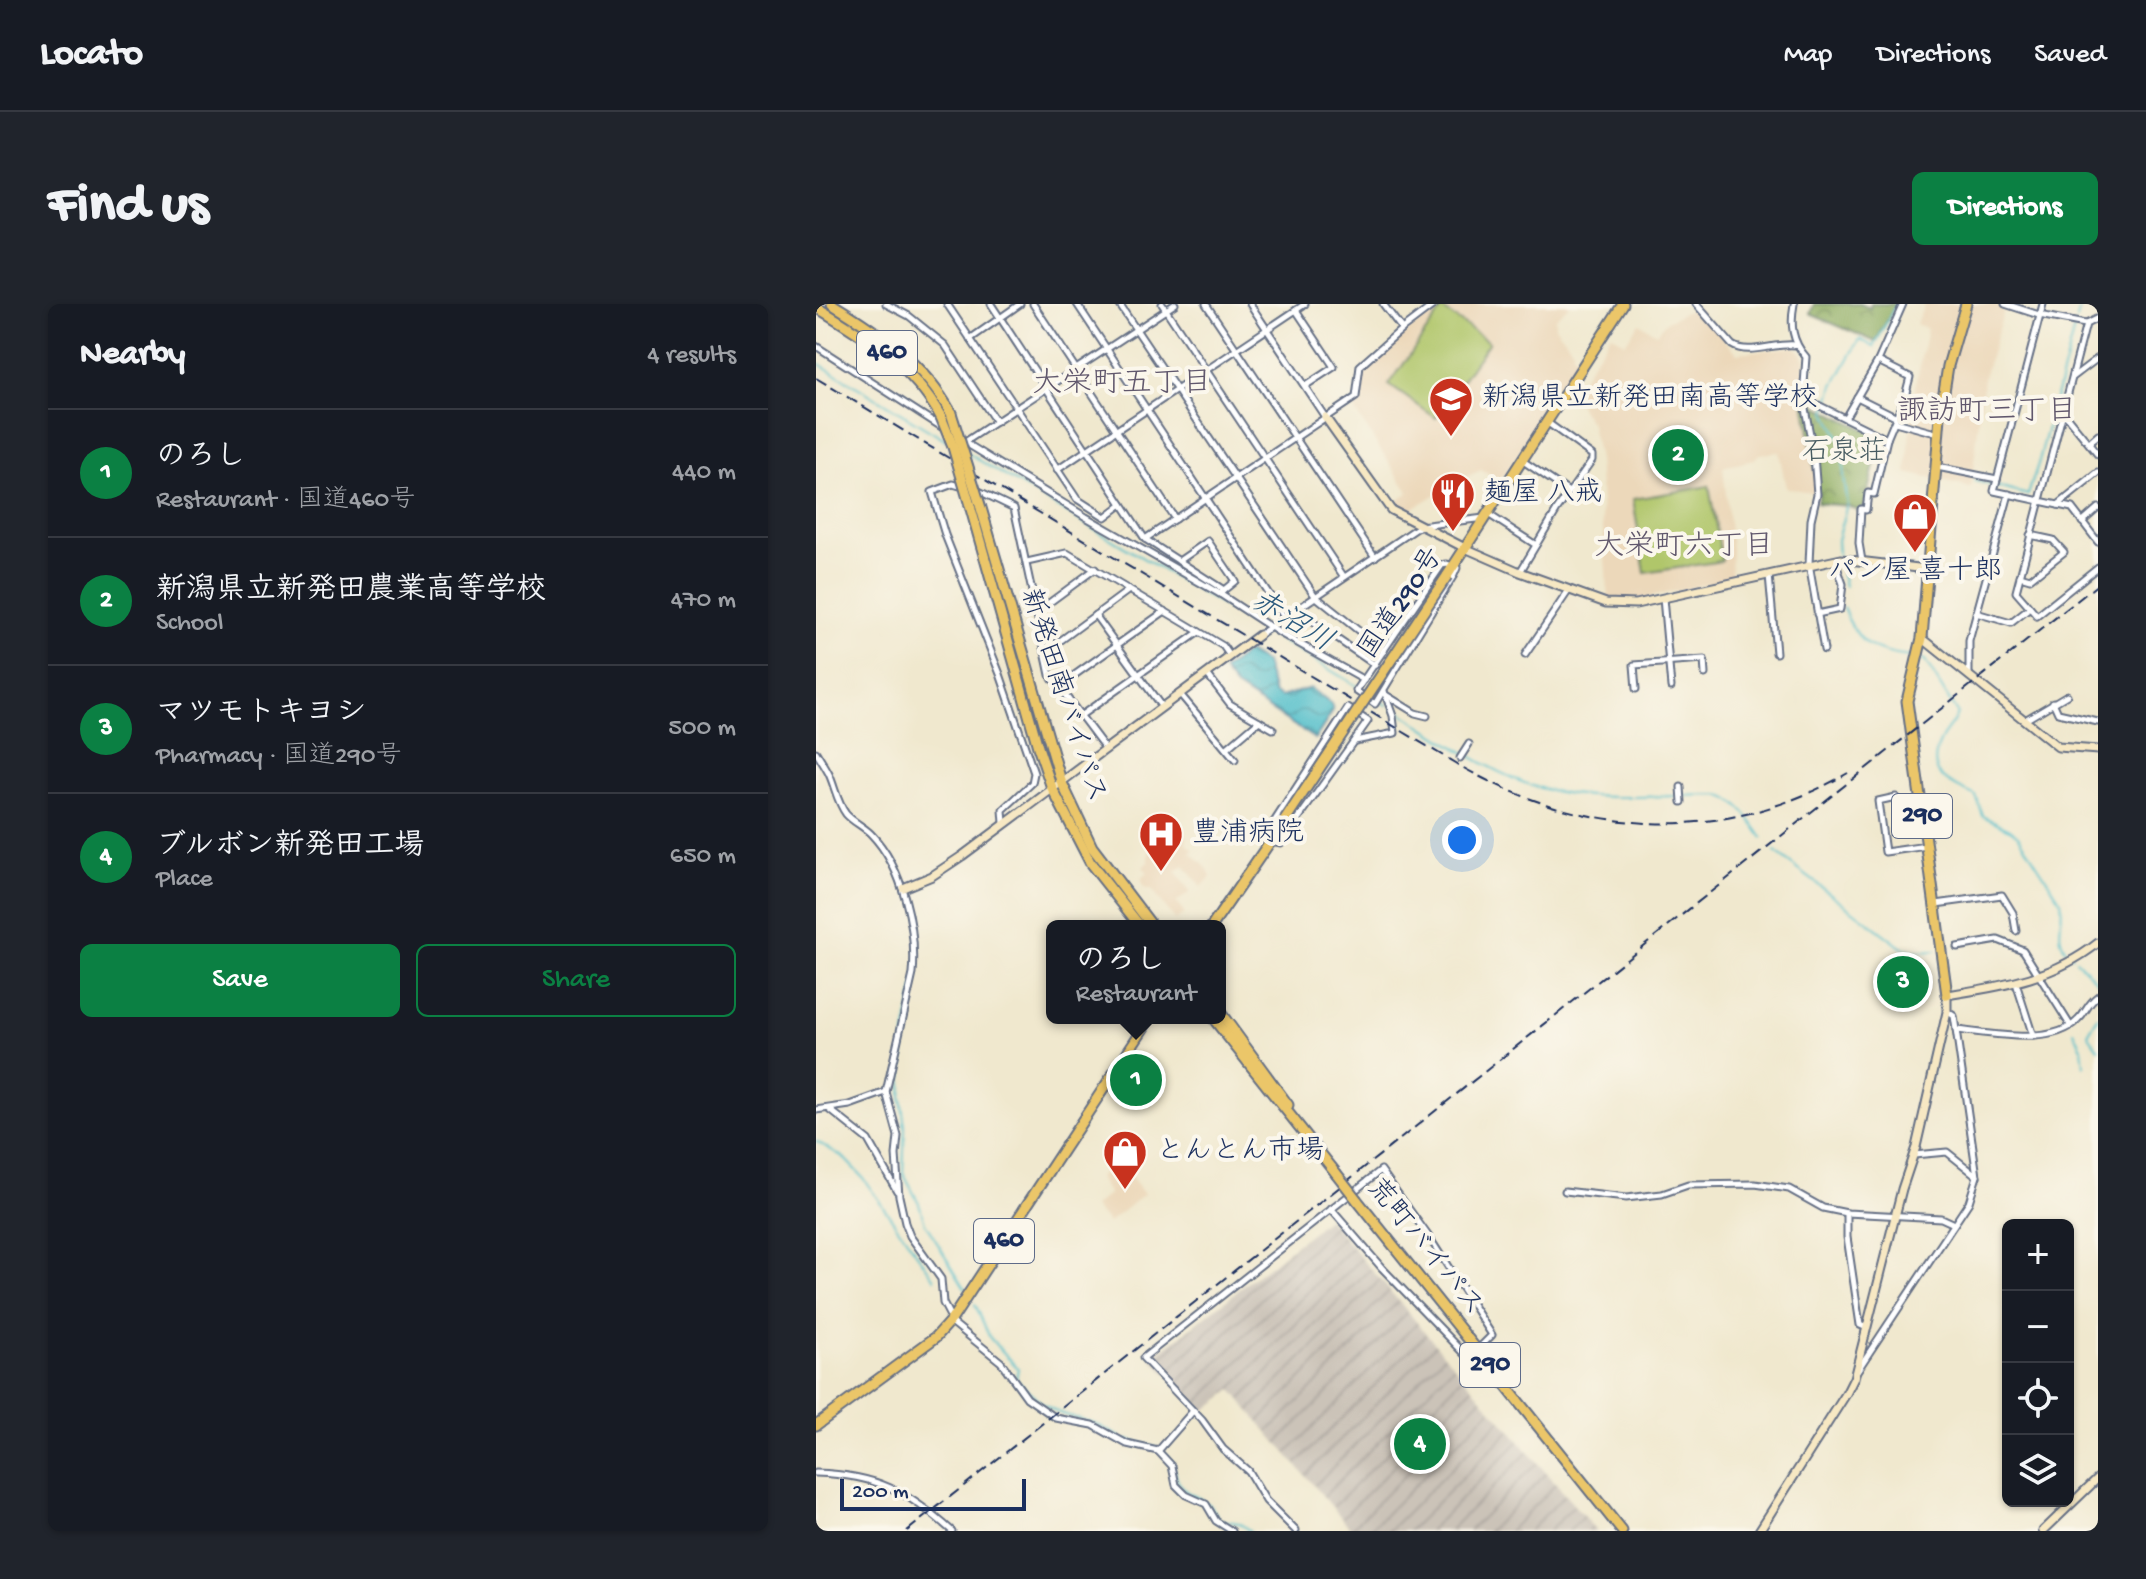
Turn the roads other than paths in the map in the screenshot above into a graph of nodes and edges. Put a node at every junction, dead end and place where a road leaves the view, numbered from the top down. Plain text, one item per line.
1 (832, 304) edge
2 (886, 304) edge
3 (947, 304) edge
4 (991, 304) edge
5 (1020, 304) edge
6 (1033, 304) edge
7 (1077, 304) edge
8 (1119, 304) edge
9 (1175, 304) edge
10 (1206, 304) edge
11 (1250, 304) edge
12 (1305, 304) edge
13 (1383, 304) edge
14 (1435, 304) edge
15 (1623, 304) edge
16 (1696, 304) edge
17 (1794, 304) edge
18 (1903, 304) edge
19 (1966, 304) edge
20 (2005, 304) edge
21 (2043, 304) edge
22 (816, 307) edge
23 (1164, 307) edge
24 (1296, 310) junction
25 (2039, 315) junction
26 (1000, 318) junction
27 (2098, 318) edge
28 (2086, 324) junction
29 (1402, 329) junction
30 (1136, 330) junction
31 (1267, 330) junction
32 (970, 339) junction
33 (1796, 345) junction
34 (816, 346) edge
35 (1107, 349) junction
36 (1238, 349) junction
37 (2098, 358) edge
38 (1878, 361) junction
39 (1076, 369) junction
40 (1206, 370) junction
41 (2071, 379) junction
42 (1305, 386) junction
43 (1046, 389) junction
44 (1177, 390) junction
45 (1857, 397) junction
46 (1803, 398) junction
47 (1016, 409) junction
48 (1147, 410) junction
49 (2063, 412) junction
50 (946, 415) junction
51 (1325, 417) junction
52 (1845, 418) junction
53 (1896, 420) junction
54 (996, 422) junction
55 (1547, 422) junction
56 (1117, 429) junction
57 (1939, 434) junction
58 (2098, 435) edge
59 (1295, 437) junction
60 (1887, 439) junction
61 (965, 442) junction
62 (2089, 443) junction
63 (1086, 450) junction
64 (2098, 455) edge
65 (1265, 458) junction
66 (1523, 461) junction
67 (1936, 467) junction
68 (1057, 470) junction
69 (2098, 473) edge
70 (1236, 478) junction
71 (1997, 479) junction
72 (1569, 492) junction
73 (2009, 494) junction
74 (1205, 499) junction
75 (2039, 501) junction
76 (1122, 504) junction
77 (2058, 505) junction
78 (976, 508) junction
79 (2098, 508) edge
80 (1486, 516) junction
81 (1175, 519) junction
82 (2082, 522) junction
83 (1420, 526) junction
84 (2030, 535) junction
85 (1145, 539) junction
86 (2098, 542) edge
87 (1536, 545) junction
88 (1465, 548) junction
89 (1375, 557) junction
90 (1838, 559) junction
91 (1179, 561) junction
92 (1862, 561) junction
93 (1027, 562) junction
94 (1809, 564) junction
95 (1453, 565) junction
96 (2098, 567) edge
97 (1095, 569) junction
98 (1927, 569) junction
99 (1520, 572) junction
100 (1769, 574) junction
101 (2020, 576) junction
102 (1344, 577) junction
103 (1569, 589) junction
104 (1129, 590) junction
105 (1222, 592) junction
106 (1315, 596) junction
107 (1663, 598) junction
108 (2030, 608) junction
109 (1295, 610) junction
110 (1038, 611) junction
111 (1165, 611) junction
112 (1976, 613) junction
113 (1817, 614) junction
114 (1095, 615) junction
115 (1284, 617) junction
116 (1271, 625) junction
117 (1199, 632) junction
118 (1259, 635) joint
119 (1922, 638) junction
120 (1117, 645) junction
121 (1824, 650) dead end
122 (1384, 651) junction
123 (1045, 652) junction
124 (1776, 653) dead end
125 (1525, 655) dead end
126 (1230, 656) junction
127 (1670, 661) junction
128 (1375, 665) junction
129 (1207, 674) junction
130 (1705, 674) dead end
131 (1138, 675) junction
132 (1969, 678) junction
133 (1364, 680) junction
134 (1059, 686) junction
135 (1671, 687) dead end
136 (1636, 689) dead end
137 (1384, 692) junction
138 (1180, 693) junction
139 (2067, 695) dead end
140 (2053, 702) junction
141 (1161, 706) junction
142 (1080, 716) junction
143 (1427, 716) dead end
144 (2025, 720) junction
145 (1259, 721) junction
146 (2098, 722) edge
147 (1273, 729) dead end
148 (1355, 741) junction
149 (1469, 744) dead end
150 (1105, 748) junction
151 (1226, 749) junction
152 (2098, 750) edge
153 (816, 752) edge
154 (1460, 758) dead end
155 (1235, 760) dead end
156 (1061, 781) junction
157 (1681, 787) dead end
158 (1052, 788) junction
159 (1896, 797) dead end
160 (1682, 802) dead end
161 (1004, 823) junction
162 (1271, 841) junction
163 (1927, 846) junction
164 (903, 888) junction
165 (1935, 904) junction
166 (1135, 920) edge
167 (1147, 920) edge
168 (1216, 920) edge
169 (2016, 931) dead end
170 (2098, 943) edge
171 (1957, 947) dead end
172 (2040, 976) junction
173 (2016, 983) junction
174 (1947, 995) junction
175 (2098, 996) edge
176 (1947, 1012) junction
177 (1226, 1020) edge
178 (1146, 1024) edge
179 (1218, 1024) edge
180 (2070, 1025) junction
181 (1956, 1030) junction
182 (2033, 1036) junction
183 (886, 1092) junction
184 (829, 1109) junction
185 (816, 1110) edge
186 (1311, 1141) junction
187 (1914, 1155) junction
188 (1977, 1176) junction
189 (1565, 1191) dead end
190 (899, 1196) junction
191 (1331, 1209) junction
192 (1847, 1213) junction
193 (1895, 1215) junction
194 (1954, 1224) junction
195 (952, 1319) junction
196 (1867, 1328) junction
197 (1477, 1350) junction
198 (1855, 1374) junction
199 (1193, 1411) junction
200 (816, 1425) edge
201 (1158, 1451) junction
202 (816, 1473) edge
203 (2098, 1478) edge
204 (952, 1531) edge
205 (1232, 1531) edge
206 (1296, 1531) edge
207 (1622, 1531) edge
208 (1759, 1531) edge
209 (2043, 1531) edge

1 - 50 highway, 460
2 - 54 street
3 - 32 street
4 - 26 street
5 - 26 street
6 - 39 street
7 - 35 street
8 - 30 street
9 - 23 street
10 - 36 street
11 - 31 street
12 - 24 street
13 - 29 street
14 - 29 street
15 - 55 highway, 国道290号
16 - 33 street
17 - 33 street
18 - 38 street
19 - 57 highway, 290
20 - 25 street
21 - 25 street
22 - 50 highway, 460
23 - 30 street
23 - 40 street
24 - 31 street
24 - 42 street
25 - 28 street
25 - 71 street
26 - 32 street
26 - 43 street
27 - 28 street
28 - 41 street
29 - 51 street
30 - 35 street
30 - 44 street
31 - 36 street
31 - 42 street
32 - 47 street
33 - 46 street
34 - 61 street
35 - 39 street
35 - 48 street
36 - 40 street
36 - 59 street
37 - 41 street
38 - 45 street
38 - 53 street
39 - 43 street
39 - 56 street
40 - 44 street
40 - 65 street
41 - 49 street
42 - 51 street
43 - 47 street
43 - 63 street
44 - 48 street
44 - 70 street
45 - 52 street
45 - 53 street
46 - 52 street
46 - 94 street
47 - 54 street
47 - 68 street
48 - 56 street
48 - 74 street
49 - 62 street
49 - 75 street
50 - 78 highway, 460, bridge
51 - 59 street
51 - 83 street
52 - 60 street
53 - 57 street
53 - 60 street
54 - 61 street
55 - 66 highway, 国道290号
55 - 72 street
56 - 63 street
56 - 81 street
57 - 67 highway, 290
58 - 62 street
59 - 65 street
59 - 89 street
60 - 92 street
61 - 105 street
62 - 64 street
63 - 68 street
63 - 76 street
65 - 70 street
65 - 102 street
66 - 72 street
66 - 80 highway, 国道290号
67 - 71 street
67 - 98 highway, 290
68 - 76 street
69 - 77 street
70 - 74 street
70 - 106 street
71 - 73 street
72 - 87 street
73 - 75 street
73 - 112 street
74 - 81 street
74 - 115 street
75 - 77 street
75 - 84 street
76 - 85 street
77 - 82 street
78 - 156 highway, 新発田南バイパス / 460
78 - 158 highway, 新発田南バイパス / 460
79 - 82 street
80 - 83 street
80 - 87 street
80 - 88 highway, 国道290号
81 - 85 street
82 - 86 street
83 - 88 street
83 - 89 street
84 - 101 street
84 - 101 street
85 - 91 street
87 - 99 street
88 - 95 highway, 国道290号
88 - 99 street
89 - 102 street
90 - 92 street
90 - 94 street
90 - 113 street
91 - 105 street
91 - 105 street
92 - 98 street
93 - 97 street
93 - 110 street
93 - 161 street
94 - 100 street
94 - 113 street
95 - 122 street
95 - 137 street
95 - 162 highway, 国道290号, bridge
96 - 108 street
97 - 104 street
97 - 110 street
98 - 119 highway, 290
99 - 103 street
100 - 107 street
100 - 124 street
101 - 108 street
102 - 106 street
103 - 107 street
103 - 125 street
104 - 111 street
104 - 114 street
105 - 116 street
106 - 109 street
106 - 122 street
107 - 127 street
108 - 112 street
109 - 115 street
109 - 128 street
110 - 123 street
111 - 117 street
111 - 120 street
112 - 132 street
113 - 121 street
114 - 120 street
114 - 123 street
115 - 116 street
116 - 118 street
116 - 133 street
117 - 126 street
117 - 131 street
118 - 126 street
119 - 132 street
119 - 163 highway, 290
120 - 131 street
120 - 134 street
122 - 128 street
123 - 134 street
126 - 129 street
127 - 130 street
127 - 135 street
127 - 136 street
128 - 133 street
129 - 138 street
129 - 145 street
131 - 141 street
131 - 142 street
132 - 144 street
133 - 137 street
134 - 142 street
137 - 143 street
137 - 148 street
138 - 141 street
138 - 151 street
139 - 140 street
140 - 144 street
140 - 146 street
141 - 150 street
142 - 150 street
144 - 152 street
145 - 147 street
145 - 151 street
148 - 162 street
148 - 162 street
149 - 154 street
150 - 156 street
151 - 155 street
153 - 164 street
156 - 158 street
156 - 167 highway, 新発田南バイパス / 460
157 - 160 street
158 - 161 street
158 - 166 highway, 新発田南バイパス / 460
159 - 163 street
161 - 164 street
162 - 168 highway, 国道290号
163 - 165 highway, 290
164 - 183 street
165 - 169 street
165 - 174 highway, 290
170 - 172 street
171 - 172 street
172 - 173 street
172 - 180 street
173 - 174 street
173 - 182 street
174 - 176 street
175 - 180 street
176 - 181 street
176 - 187 street
177 - 186 highway, 荒町バイパス / 290
178 - 195 highway, 460
179 - 186 highway, 荒町バイパス / 290
180 - 182 street
181 - 182 street
181 - 188 street
183 - 184 street
183 - 190 street
184 - 185 street
184 - 190 street
186 - 197 highway, 荒町バイパス / 290, bridge
187 - 188 street
187 - 193 street
188 - 194 street
189 - 192 street
190 - 195 street
191 - 197 street
191 - 197 street
191 - 199 street
192 - 193 street
192 - 196 street
193 - 194 street
193 - 196 street
194 - 198 street
195 - 200 highway, 460
195 - 201 street
196 - 198 street
197 - 207 highway, 荒町バイパス / 290
198 - 208 street
199 - 201 street
199 - 206 street
201 - 205 street
202 - 204 street
203 - 209 street

